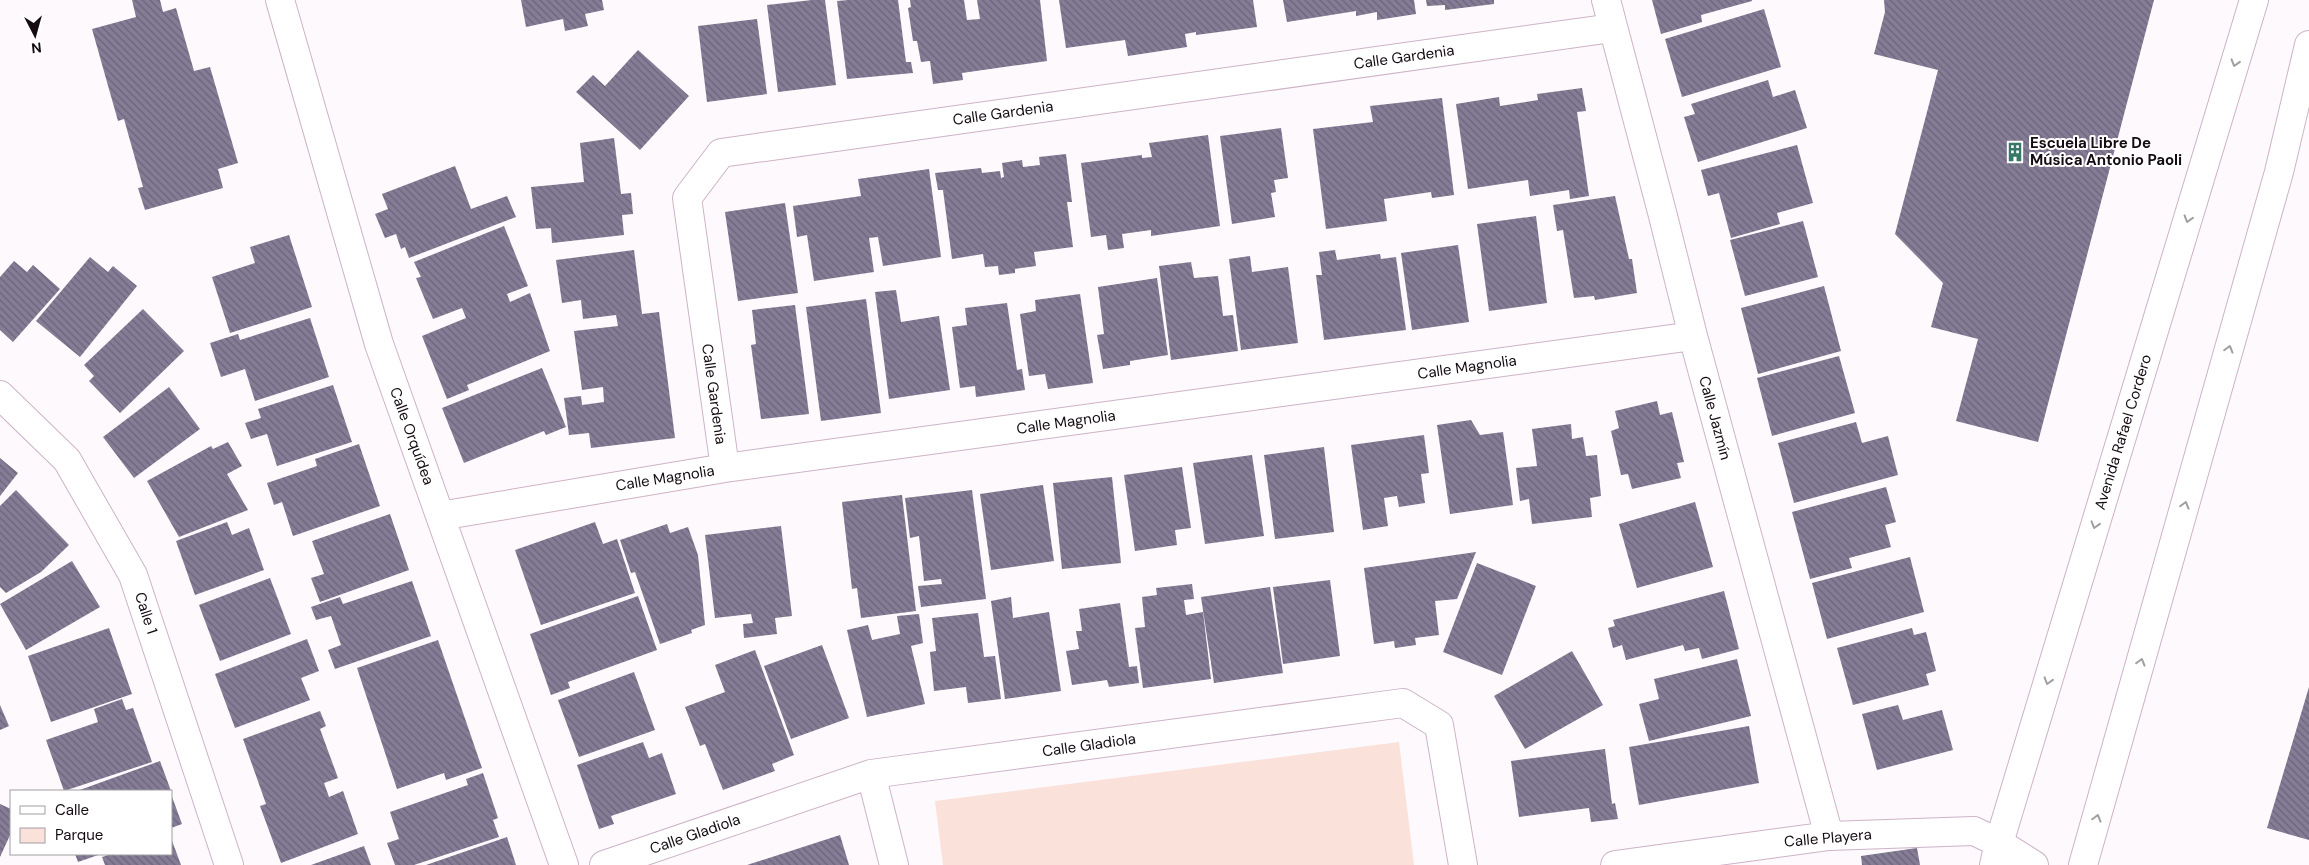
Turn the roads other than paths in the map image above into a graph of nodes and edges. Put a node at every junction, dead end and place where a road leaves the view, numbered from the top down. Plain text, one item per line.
1 (280, 0) edge
2 (1606, 0) edge
3 (2249, 7) edge
4 (1612, 28) junction
5 (2309, 46) edge
6 (2309, 100) edge
7 (2279, 172) junction
8 (1693, 336) junction
9 (0, 394) edge
10 (725, 468) junction
11 (440, 516) junction
12 (871, 774) junction
13 (1829, 836) junction
14 (1997, 854) edge
15 (229, 865) edge
16 (564, 865) edge
17 (604, 865) edge
18 (894, 865) edge
19 (1463, 865) edge
20 (1615, 865) edge
21 (2034, 865) edge
22 (2083, 865) edge

1 - 11 street, Calle Orquídea
2 - 4 street, Calle Jazmín
3 -> 14 street, Avenida Rafael Cordero
4 - 8 street, Calle Jazmín
4 - 10 street, Calle Gardenia
5 - 7 street
6 - 7 street
22 -> 7 street
8 - 10 street, Calle Magnolia
8 - 13 street, Calle Jazmín
9 - 15 street, Calle 1
10 - 11 street, Calle Magnolia
11 - 16 street, Calle Orquídea
12 - 17 street, Calle Gladiola
12 - 18 street
12 - 19 street, Calle Gladiola
13 - 14 street, Calle Playera
13 - 20 street, Calle Playera
14 - 21 street, Calle Playera

